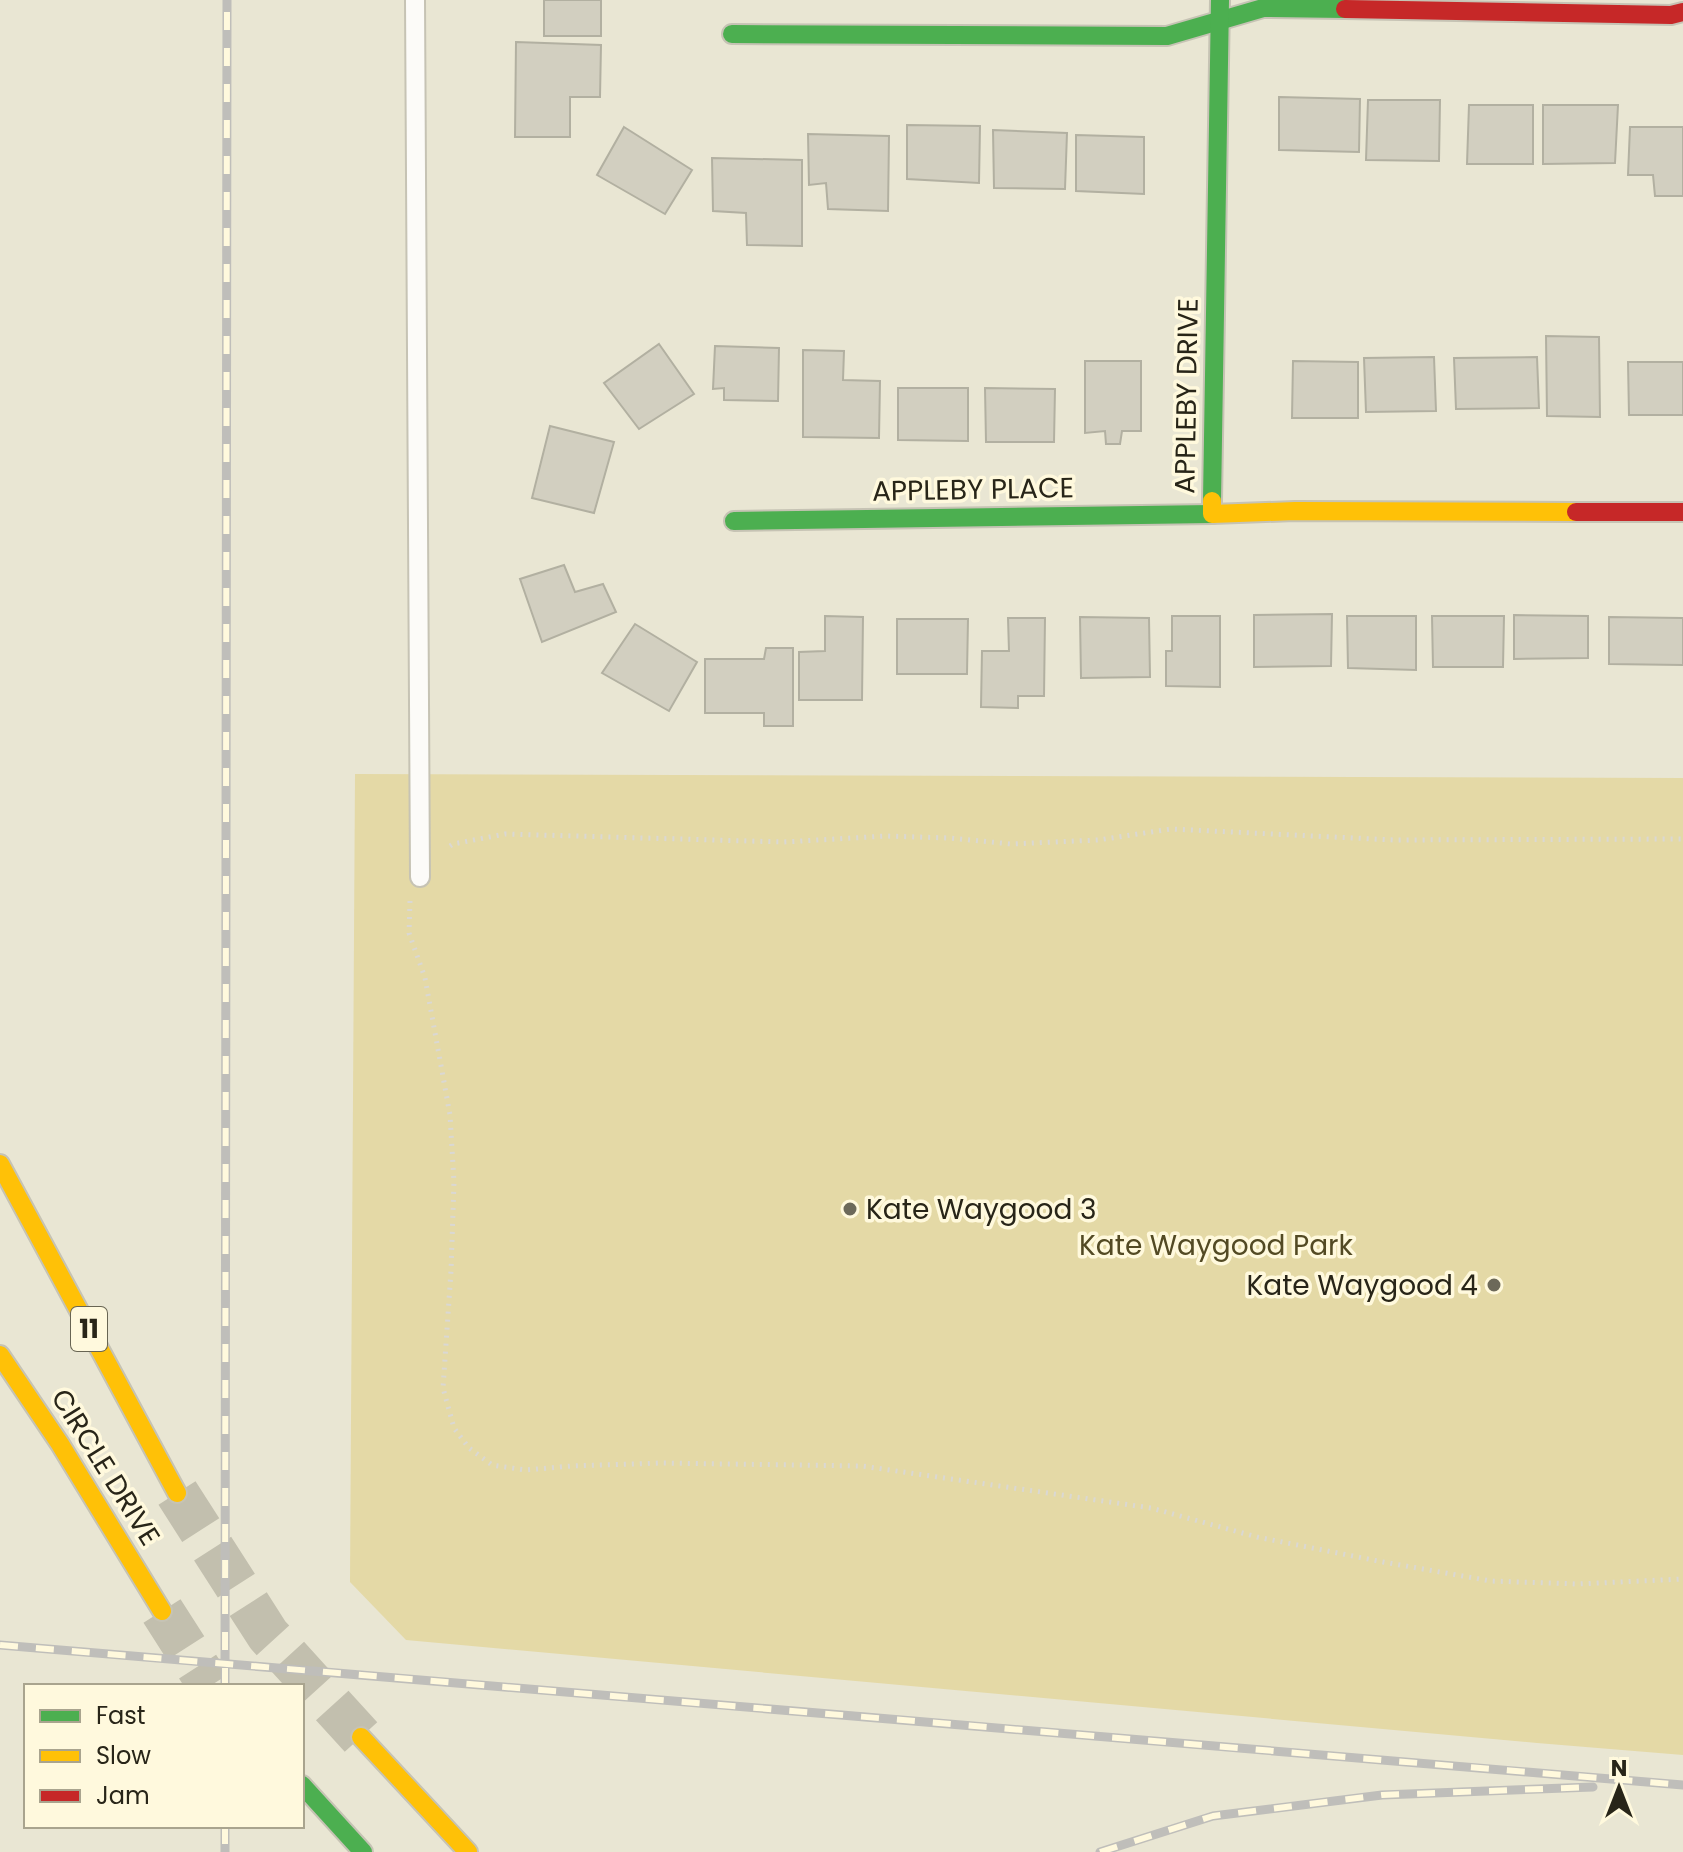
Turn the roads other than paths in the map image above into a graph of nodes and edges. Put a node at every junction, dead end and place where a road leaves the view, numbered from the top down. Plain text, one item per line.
1 (415, 0) edge
2 (1220, 0) edge
3 (1683, 12) edge
4 (1219, 20) junction
5 (732, 34) dead end
6 (1683, 512) edge
7 (1212, 514) junction
8 (734, 521) dead end
9 (420, 877) road end
10 (0, 1164) edge
11 (0, 1355) edge
12 (177, 1493) tunnel mouth
13 (162, 1611) tunnel mouth
14 (361, 1737) tunnel mouth
15 (304, 1787) edge
16 (363, 1852) edge
17 (468, 1852) edge

1 - 9 lane
2 - 4 main road, APPLEBY DRIVE
3 - 4 main road
4 - 5 main road
4 - 7 main road, APPLEBY DRIVE
6 - 7 main road, APPLEBY DRIVE
7 - 8 main road, APPLEBY PLACE
10 - 12 main road, CIRCLE DRIVE / 11
11 - 13 main road, CIRCLE DRIVE
14 - 17 main road
15 - 16 main road

